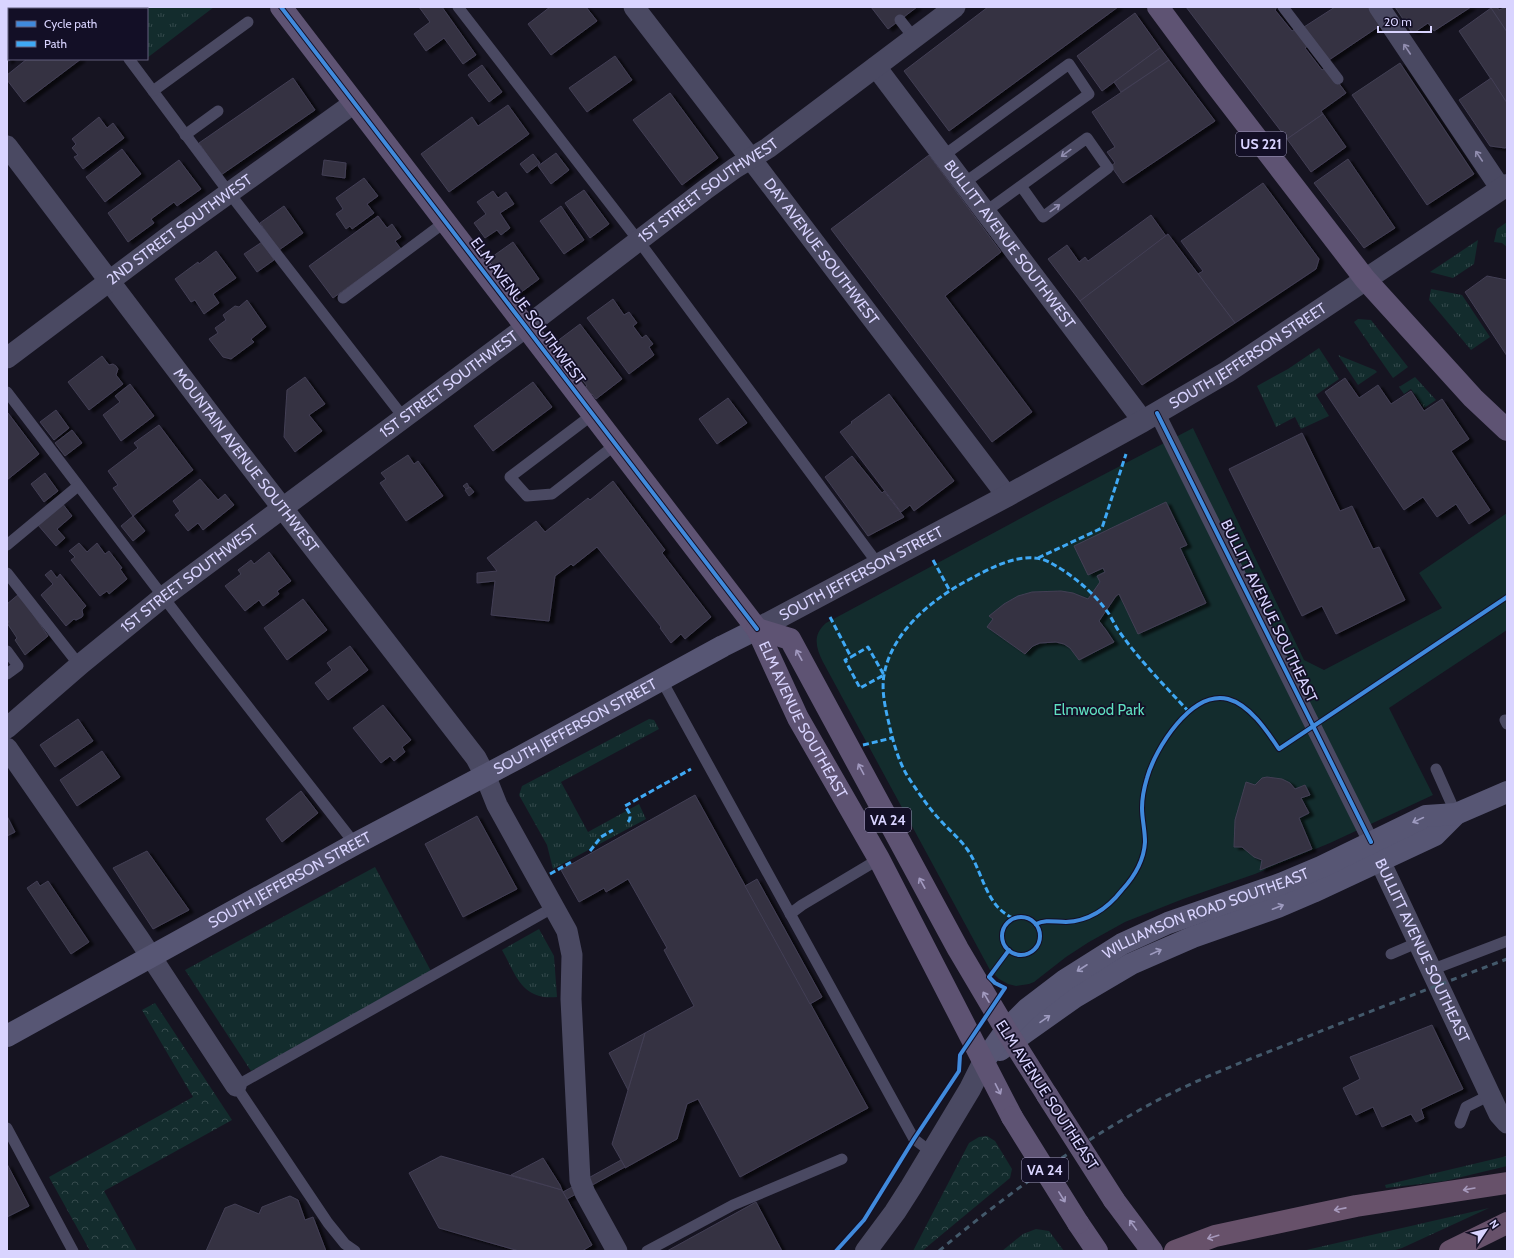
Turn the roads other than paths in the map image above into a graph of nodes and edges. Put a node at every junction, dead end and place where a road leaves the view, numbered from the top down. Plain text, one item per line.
1 (281, 7) edge
2 (458, 7) edge
3 (634, 7) edge
4 (955, 7) edge
5 (1158, 7) edge
6 (1283, 7) edge
7 (1379, 7) edge
8 (900, 20) dead end
9 (248, 22) dead end
10 (914, 38) junction
11 (130, 60) edge
12 (876, 67) junction
13 (1338, 79) dead end
14 (153, 92) junction
15 (354, 103) junction
16 (218, 111) dead end
17 (185, 134) junction
18 (7, 146) edge
19 (943, 156) junction
20 (752, 159) junction
21 (964, 183) junction
22 (1021, 186) junction
23 (1505, 191) edge
24 (230, 194) junction
25 (985, 212) junction
26 (445, 222) junction
27 (638, 240) junction
28 (1365, 279) junction
29 (110, 280) junction
30 (344, 298) dead end
31 (526, 327) junction
32 (7, 358) edge
33 (7, 392) edge
34 (592, 415) junction
35 (1150, 417) junction
36 (404, 418) junction
37 (1507, 430) edge
38 (615, 445) junction
39 (78, 486) junction
40 (1007, 496) junction
41 (283, 508) junction
42 (7, 545) edge
43 (878, 564) junction
44 (7, 574) edge
45 (163, 597) junction
46 (757, 629) junction
47 (7, 651) edge
48 (80, 666) junction
49 (7, 674) edge
50 (661, 679) junction
51 (7, 728) edge
52 (7, 748) edge
53 (1436, 769) dead end
54 (485, 776) junction
55 (1507, 792) edge
56 (1456, 814) junction
57 (355, 844) junction
58 (1375, 851) junction
59 (879, 860) junction
60 (554, 907) junction
61 (790, 914) junction
62 (1507, 941) edge
63 (1419, 942) junction
64 (1391, 954) dead end
65 (151, 957) junction
66 (1431, 970) junction
67 (7, 1036) edge
68 (1009, 1036) junction
69 (984, 1061) junction
70 (236, 1086) junction
71 (1490, 1095) junction
72 (1460, 1123) dead end
73 (1507, 1123) edge
74 (7, 1128) edge
75 (931, 1152) junction
76 (842, 1159) dead end
77 (1507, 1183) edge
78 (1507, 1223) edge
79 (73, 1251) edge
80 (355, 1251) edge
81 (617, 1251) edge
82 (647, 1251) edge
83 (866, 1251) edge
84 (1097, 1251) edge
85 (1152, 1251) edge
86 (1175, 1251) edge
87 (1450, 1251) edge

1 - 15 main road, ELM AVENUE SOUTHWEST
2 - 27 lane
3 - 20 street, DAY AVENUE SOUTHWEST
4 - 10 street, 1ST STREET SOUTHWEST
5 - 28 main road, US 221
6 - 13 lane
23 -> 7 street
8 - 10 lane
9 - 14 lane
10 - 12 street, 1ST STREET SOUTHWEST
11 - 14 lane
12 - 19 street, BULLITT AVENUE SOUTHWEST
12 - 20 street, 1ST STREET SOUTHWEST
14 - 17 lane
15 - 24 street, 2ND STREET SOUTHWEST
15 - 26 main road, ELM AVENUE SOUTHWEST
16 - 17 lane
17 - 24 lane
18 - 29 street, MOUNTAIN AVENUE SOUTHWEST
19 - 21 street, BULLITT AVENUE SOUTHWEST
19 - 21 lane
20 - 27 street, 1ST STREET SOUTHWEST
20 - 40 street, DAY AVENUE SOUTHWEST
21 - 25 street, BULLITT AVENUE SOUTHWEST
22 -> 22 lane
22 - 25 lane
23 - 28 street, SOUTH JEFFERSON STREET
24 - 29 street, 2ND STREET SOUTHWEST
24 - 36 lane
25 - 35 street, BULLITT AVENUE SOUTHWEST
26 - 30 lane
26 - 31 main road, ELM AVENUE SOUTHWEST
27 - 31 street, 1ST STREET SOUTHWEST
27 - 43 lane
28 - 35 street, SOUTH JEFFERSON STREET
28 - 37 main road, US 221
29 - 32 street, 2ND STREET SOUTHWEST
29 - 41 street, MOUNTAIN AVENUE SOUTHWEST
31 - 34 main road, ELM AVENUE SOUTHWEST
31 - 36 street, 1ST STREET SOUTHWEST
33 - 39 lane
34 - 38 main road, ELM AVENUE SOUTHWEST
34 - 38 lane
35 - 40 street, SOUTH JEFFERSON STREET
35 - 58 street, BULLITT AVENUE SOUTHEAST
36 - 41 street, 1ST STREET SOUTHWEST
38 - 46 main road, ELM AVENUE SOUTHWEST
39 - 42 lane
39 - 45 lane
40 - 43 street, SOUTH JEFFERSON STREET
41 - 45 street, 1ST STREET SOUTHWEST
41 - 54 street, MOUNTAIN AVENUE SOUTHWEST
43 - 46 street, SOUTH JEFFERSON STREET
44 - 48 lane
45 - 48 street, 1ST STREET SOUTHWEST
45 - 57 lane
46 - 50 main road, SOUTH JEFFERSON STREET
46 - 59 main road, ELM AVENUE SOUTHEAST / VA 24
68 -> 46 main road, ELM AVENUE SOUTHEAST / VA 24
47 - 49 lane
48 - 51 street, 1ST STREET SOUTHWEST
50 - 54 main road, SOUTH JEFFERSON STREET
50 - 61 lane
52 - 65 street
53 - 56 lane
54 - 57 main road, SOUTH JEFFERSON STREET
54 - 60 street, MOUNTAIN AVENUE SOUTHWEST
55 - 56 main road, WILLIAMSON ROAD SOUTHEAST
56 - 58 main road, WILLIAMSON ROAD SOUTHEAST
57 - 65 main road, SOUTH JEFFERSON STREET
58 - 63 street, BULLITT AVENUE SOUTHEAST
58 - 68 main road, WILLIAMSON ROAD SOUTHEAST
59 - 61 lane
59 - 69 main road, ELM AVENUE SOUTHEAST / VA 24
60 - 70 lane
60 - 81 street, MOUNTAIN AVENUE SOUTHWEST
61 - 75 lane
62 - 66 lane
63 - 64 lane
63 - 66 street, BULLITT AVENUE SOUTHEAST
65 - 67 main road, SOUTH JEFFERSON STREET
65 - 70 street
66 - 71 street, BULLITT AVENUE SOUTHEAST
68 - 69 main road, WILLIAMSON ROAD SOUTHEAST
85 -> 68 main road, ELM AVENUE SOUTHEAST / VA 24, bridge
69 - 75 street, WILLIAMSON ROAD SOUTHEAST
69 -> 84 main road, ELM AVENUE SOUTHEAST / VA 24, bridge
70 - 80 lane
71 - 72 lane
71 - 73 street, BULLITT AVENUE SOUTHEAST
74 - 79 lane
75 - 83 street, WILLIAMSON ROAD SOUTHEAST
76 - 82 lane
77 -> 86 highway
78 - 87 highway

